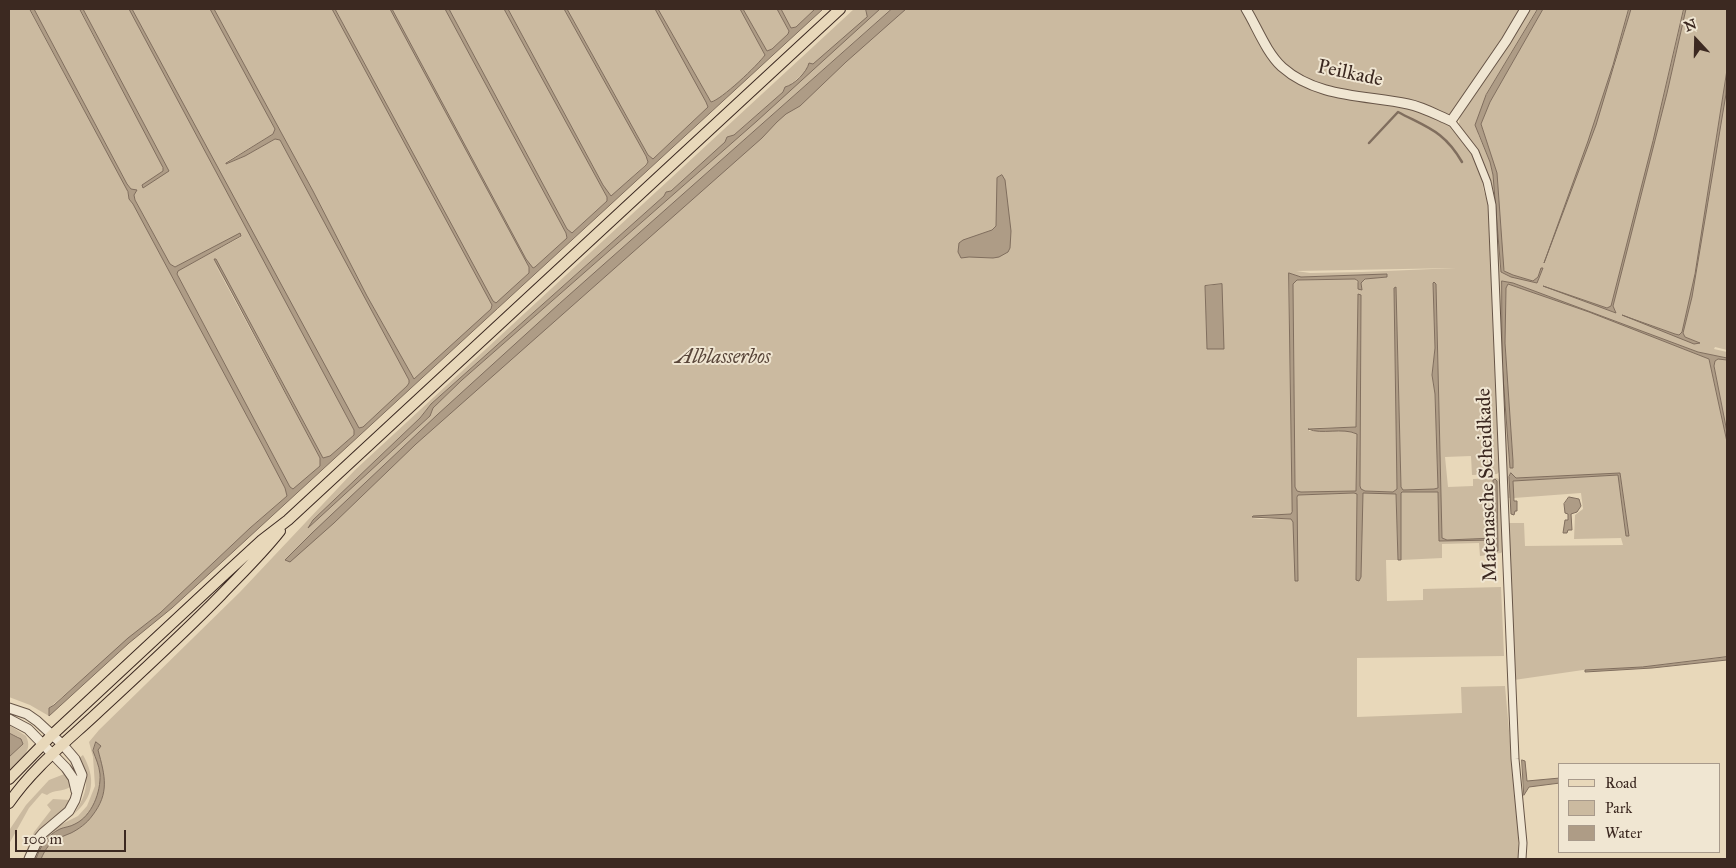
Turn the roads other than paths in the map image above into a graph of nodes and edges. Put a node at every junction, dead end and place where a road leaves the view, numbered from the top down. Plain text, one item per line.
1 (840, 9) edge
2 (1246, 9) edge
3 (1526, 9) edge
4 (1451, 121) junction
5 (288, 520) junction
6 (9, 708) edge
7 (9, 719) edge
8 (52, 735) junction
9 (42, 745) junction
10 (63, 745) junction
11 (52, 754) junction
12 (9, 779) edge
13 (77, 794) junction
14 (9, 803) edge
15 (29, 859) edge
16 (1522, 859) edge

1 - 5 main road
2 - 4 street, Peilkade
3 - 4 street
4 - 16 street, Matenasche Scheidkade
5 - 8 main road
5 - 10 main road
6 - 8 street
7 - 9 street
8 - 9 main road
8 - 10 street
9 - 11 street
9 - 12 main road
10 - 11 main road
10 - 13 street
11 - 13 street
11 - 14 main road
13 - 15 street

